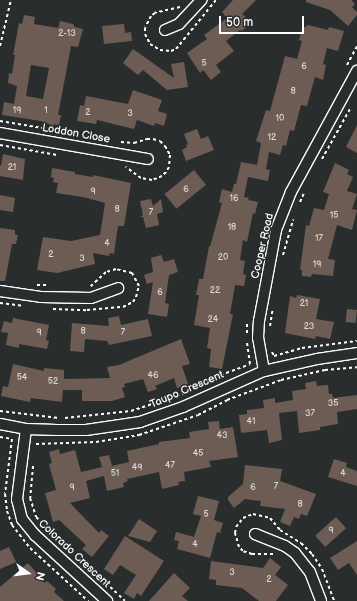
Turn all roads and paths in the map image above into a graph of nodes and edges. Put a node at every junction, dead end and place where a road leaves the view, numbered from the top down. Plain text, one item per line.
1 (11, 0) edge
2 (201, 0) edge
3 (165, 30) dead end
4 (0, 46) edge
5 (357, 71) edge
6 (353, 102) dead end
7 (0, 133) edge
8 (148, 159) dead end
9 (320, 164) dead end
10 (304, 192) dead end
11 (297, 208) dead end
12 (295, 212) dead end
13 (283, 255) dead end
14 (118, 288) dead end
15 (0, 291) edge
16 (274, 302) dead end
17 (270, 330) dead end
18 (357, 341) edge
19 (272, 351) dead end
20 (357, 353) edge
21 (250, 364) dead end
22 (264, 371) junction
23 (0, 411) edge
24 (0, 424) edge
25 (26, 430) junction
26 (0, 437) edge
27 (12, 439) dead end
28 (36, 443) dead end
29 (35, 450) dead end
30 (33, 465) dead end
31 (255, 534) dead end
32 (107, 601) edge
33 (125, 601) edge
34 (321, 601) edge

1 - 4 path
2 - 3 street
5 - 22 street, Cooper Road
6 - 9 path
7 - 8 street, Loddon Close
10 - 11 path
12 - 13 path
14 - 15 street
16 - 17 path
18 - 19 path
20 - 22 street, Taupo Crescent
21 - 23 path
22 - 25 street, Taupo Crescent
24 - 25 street, Taupo Crescent
25 - 32 street, Colorado Crescent
26 - 27 path
28 - 29 path
30 - 33 path
31 - 34 street

